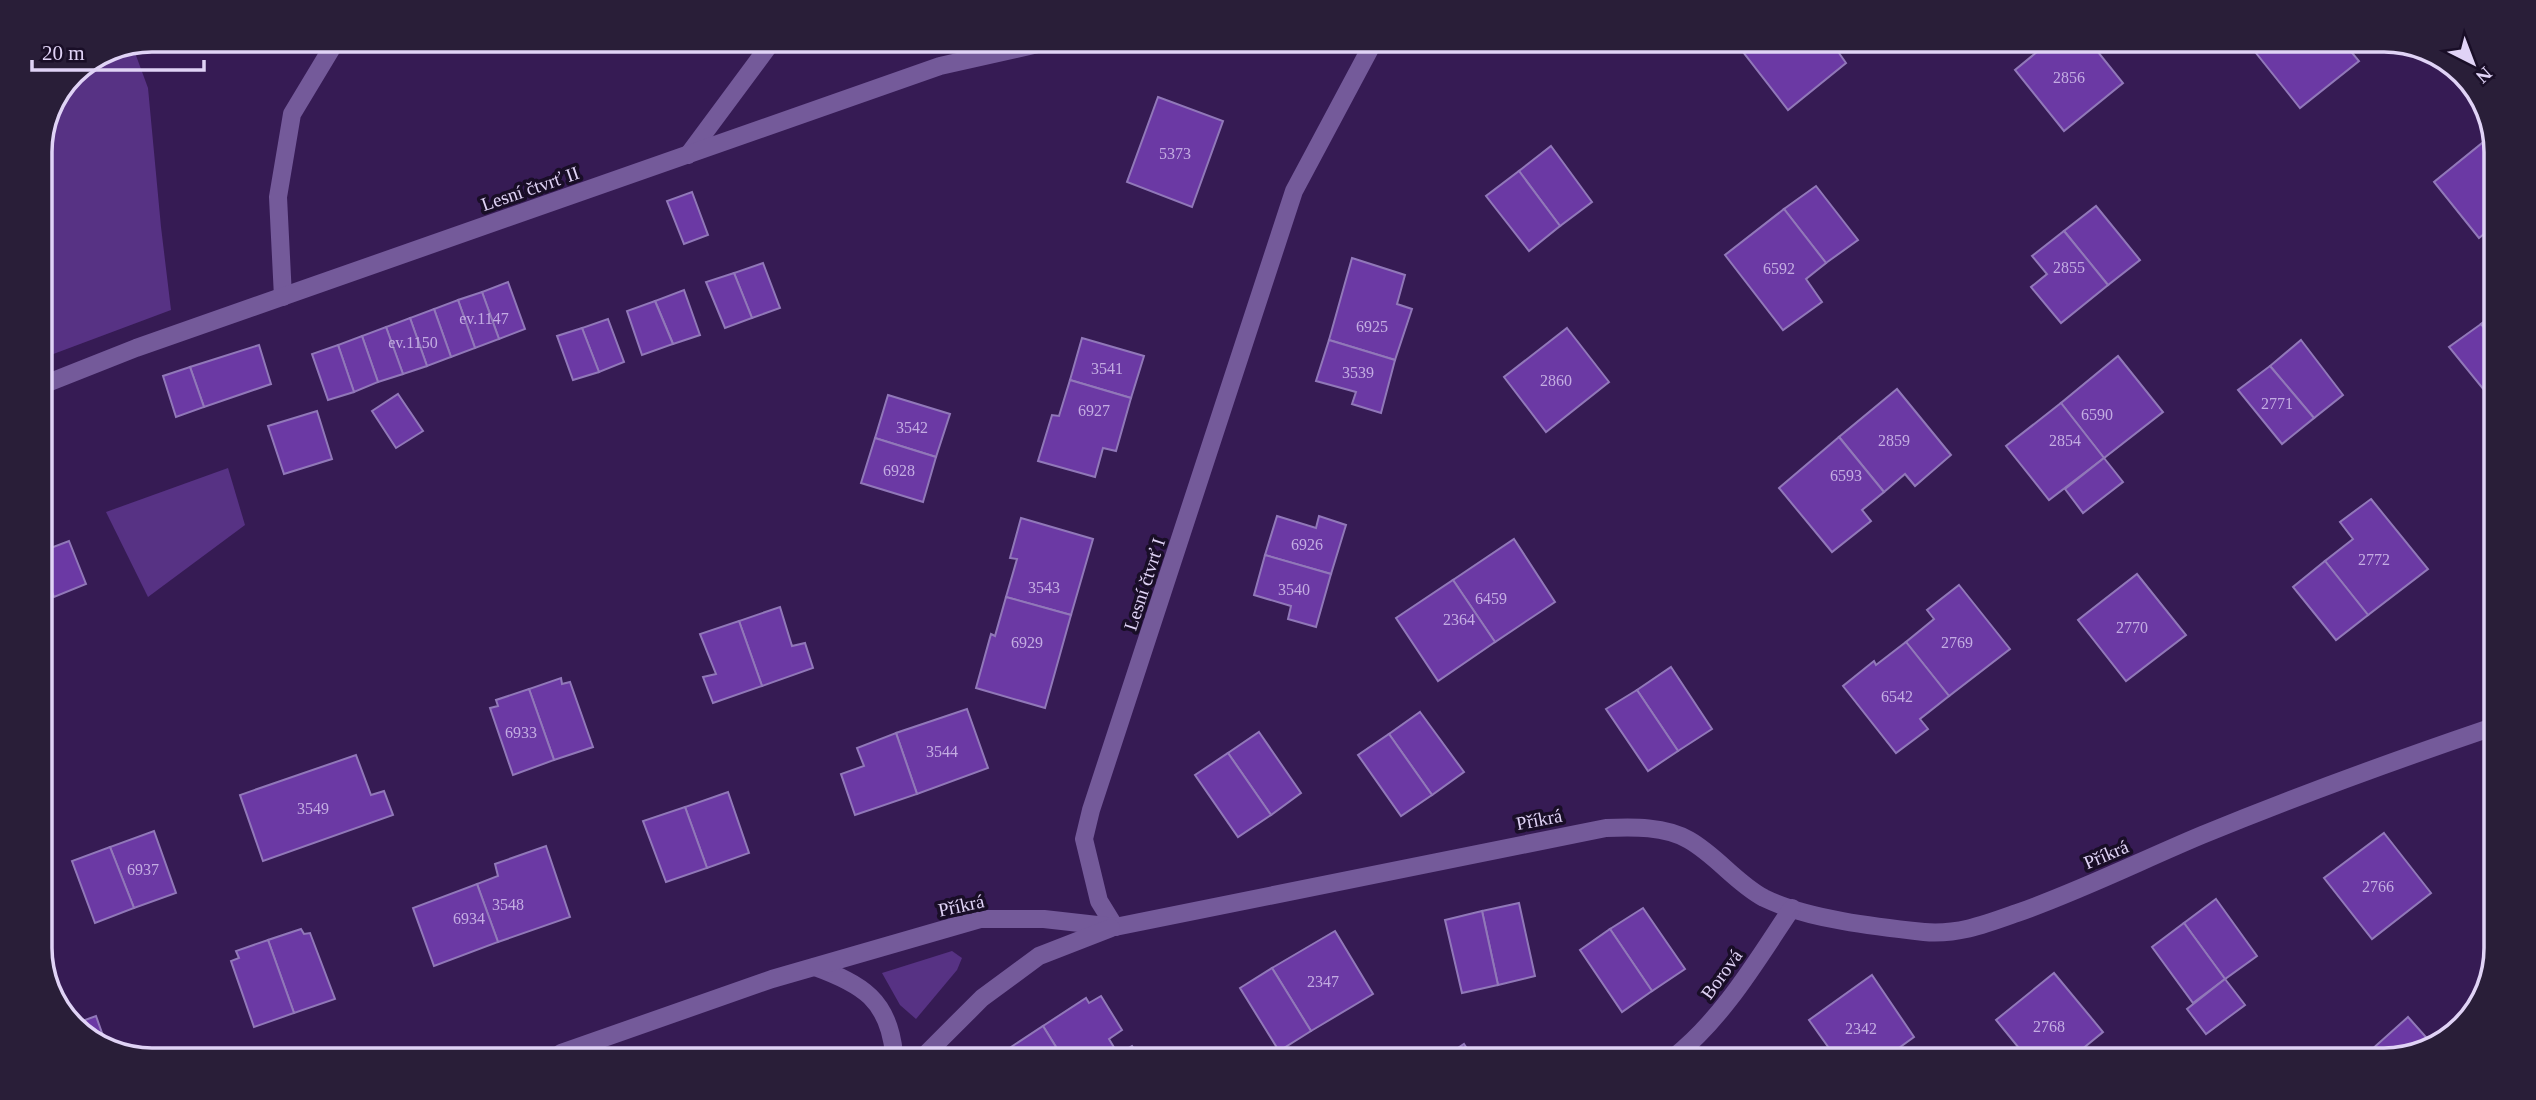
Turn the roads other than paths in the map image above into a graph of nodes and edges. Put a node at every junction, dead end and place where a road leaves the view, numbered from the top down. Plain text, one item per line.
1 (330, 52) edge
2 (764, 52) edge
3 (1002, 52) edge
4 (1368, 52) edge
5 (688, 155) junction
6 (283, 297) junction
7 (53, 381) edge
8 (2484, 730) edge
9 (1791, 908) junction
10 (1115, 927) junction
11 (814, 967) junction
12 (576, 1048) edge
13 (894, 1048) edge
14 (932, 1048) edge
15 (1683, 1048) edge

1 - 6 street
2 - 5 street
3 - 5 street, Lesní čtvrť II
4 - 10 street, Lesní čtvrť I
5 - 6 street, Lesní čtvrť II
6 - 7 street, Lesní čtvrť II
8 - 9 street, Příkrá
9 - 10 street, Příkrá
9 - 15 street, Borová
10 - 11 street, Příkrá
10 - 14 street
11 - 12 street, Příkrá
11 - 13 street

